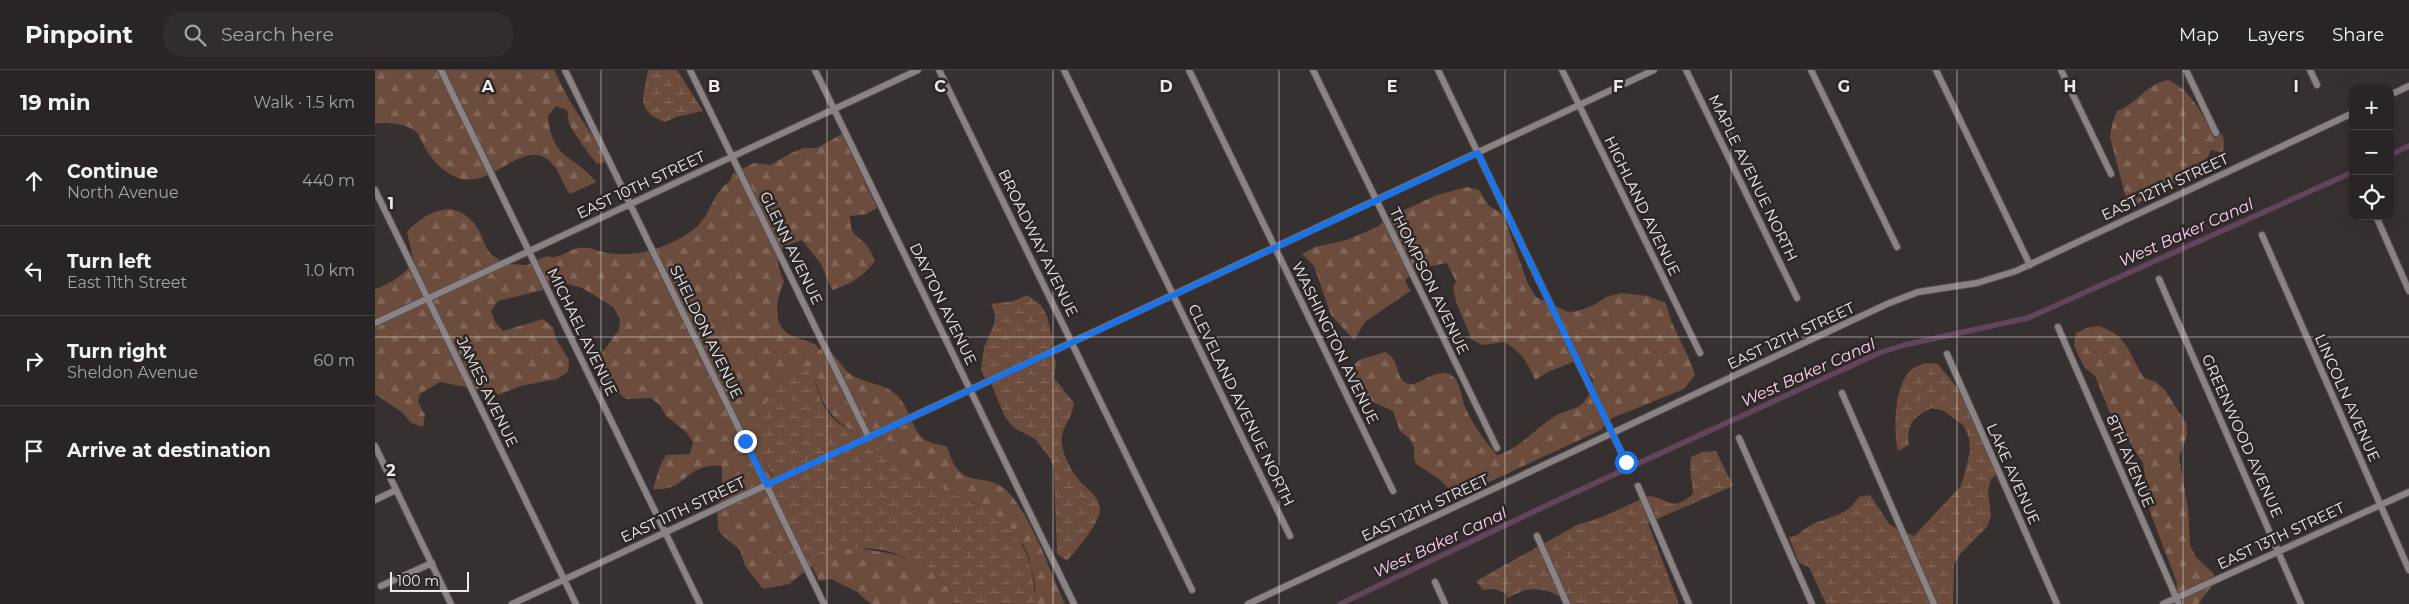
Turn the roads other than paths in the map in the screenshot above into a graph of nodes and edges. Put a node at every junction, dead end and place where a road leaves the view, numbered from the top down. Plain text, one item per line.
1 (441, 70) edge
2 (565, 70) edge
3 (690, 70) edge
4 (815, 70) edge
5 (918, 70) edge
6 (939, 70) edge
7 (1064, 70) edge
8 (1189, 70) edge
9 (1313, 70) edge
10 (1438, 70) edge
11 (1562, 70) edge
12 (1654, 70) edge
13 (1687, 70) edge
14 (1811, 70) edge
15 (1936, 70) edge
16 (2061, 70) edge
17 (2185, 70) edge
18 (2310, 70) edge
19 (2317, 85) dead end
20 (2409, 86) edge
21 (2394, 93) edge
22 (1579, 105) junction
23 (834, 109) junction
24 (2349, 114) edge
25 (2216, 133) dead end
26 (1478, 153) junction
27 (732, 157) junction
28 (2111, 174) dead end
29 (375, 190) edge
30 (1376, 200) junction
31 (630, 204) junction
32 (2378, 220) edge
33 (2262, 235) dead end
34 (1897, 247) dead end
35 (1275, 248) junction
36 (529, 252) junction
37 (2030, 265) junction
38 (2159, 278) dead end
39 (2409, 291) edge
40 (1173, 295) junction
41 (1797, 298) dead end
42 (428, 299) junction
43 (375, 323) edge
44 (2058, 327) dead end
45 (1072, 343) junction
46 (1700, 353) dead end
47 (1947, 354) dead end
48 (971, 390) junction
49 (1842, 393) dead end
50 (1614, 433) junction
51 (869, 438) junction
52 (1739, 438) dead end
53 (375, 446) edge
54 (1497, 448) dead end
55 (1626, 462) dead end
56 (767, 485) junction
57 (1637, 486) dead end
58 (396, 490) junction
59 (1393, 491) dead end
60 (2409, 492) edge
61 (375, 500) edge
62 (2380, 505) junction
63 (665, 532) junction
64 (1290, 536) dead end
65 (1537, 536) dead end
66 (2278, 551) junction
67 (431, 563) junction
68 (2409, 570) edge
69 (564, 580) junction
70 (1435, 582) dead end
71 (381, 586) dead end
72 (1192, 590) dead end
73 (2177, 601) edge
74 (451, 604) edge
75 (512, 604) edge
76 (576, 604) edge
77 (700, 604) edge
78 (824, 604) edge
79 (1074, 604) edge
80 (1248, 604) edge
81 (1445, 604) edge
82 (1567, 604) edge
83 (1689, 604) edge
84 (1812, 604) edge
85 (1934, 604) edge
86 (2057, 604) edge
87 (2163, 604) edge
88 (2301, 604) edge

1 - 36 street, MICHAEL AVENUE
2 - 31 street, SHELDON AVENUE
3 - 27 street, GLENN AVENUE
4 - 23 street, DAYTON AVENUE
5 - 23 street, EAST 10TH STREET
6 - 45 street, BROADWAY AVENUE
7 - 40 street, CLEVELAND AVENUE NORTH
8 - 35 street, WASHINGTON AVENUE
9 - 30 street, THOMPSON AVENUE
10 - 26 street
11 - 22 street, HIGHLAND AVENUE
12 - 22 street, EAST 11TH STREET
13 - 41 street, MAPLE AVENUE NORTH
14 - 34 street
15 - 37 street
16 - 28 street
17 - 25 street
18 - 19 street
20 - 21 street
22 - 26 street, EAST 11TH STREET
22 - 46 street, HIGHLAND AVENUE
23 - 27 street, EAST 10TH STREET
23 - 48 street, DAYTON AVENUE
24 - 37 street, EAST 12TH STREET
26 - 30 street, EAST 11TH STREET
26 - 50 street
27 - 31 street, EAST 10TH STREET
27 - 51 street, GLENN AVENUE
29 - 42 street, JAMES AVENUE
30 - 35 street, EAST 11TH STREET
30 - 54 street, THOMPSON AVENUE
31 - 36 street, EAST 10TH STREET
31 - 56 street, SHELDON AVENUE
32 - 39 street
33 - 62 street, LINCOLN AVENUE
35 - 40 street, EAST 11TH STREET
35 - 59 street, WASHINGTON AVENUE
36 - 42 street, EAST 10TH STREET
36 - 63 street, MICHAEL AVENUE
37 - 50 street, EAST 12TH STREET
38 - 66 street, GREENWOOD AVENUE
40 - 45 street, EAST 11TH STREET
40 - 64 street, CLEVELAND AVENUE NORTH
42 - 43 street, EAST 10TH STREET
42 - 69 street, JAMES AVENUE
44 - 73 street, 8TH AVENUE
45 - 48 street, EAST 11TH STREET
45 - 72 street, BROADWAY AVENUE
47 - 86 street, LAKE AVENUE
48 - 51 street, EAST 11TH STREET
48 - 79 street, DAYTON AVENUE
49 - 85 street
50 - 55 street
50 - 80 street, EAST 12TH STREET
51 - 56 street, EAST 11TH STREET
52 - 84 street
53 - 58 street
56 - 63 street, EAST 11TH STREET
56 - 78 street, SHELDON AVENUE
57 - 83 street
58 - 61 street
58 - 67 street
60 - 62 street, EAST 13TH STREET
62 - 66 street, EAST 13TH STREET
62 - 68 street, LINCOLN AVENUE
63 - 69 street, EAST 11TH STREET
63 - 77 street, MICHAEL AVENUE
65 - 82 street
66 - 73 street, EAST 13TH STREET
66 - 88 street, GREENWOOD AVENUE
67 - 71 street
67 - 74 street
69 - 75 street, EAST 11TH STREET
69 - 76 street, JAMES AVENUE
70 - 81 street
73 - 87 street, EAST 13TH STREET

